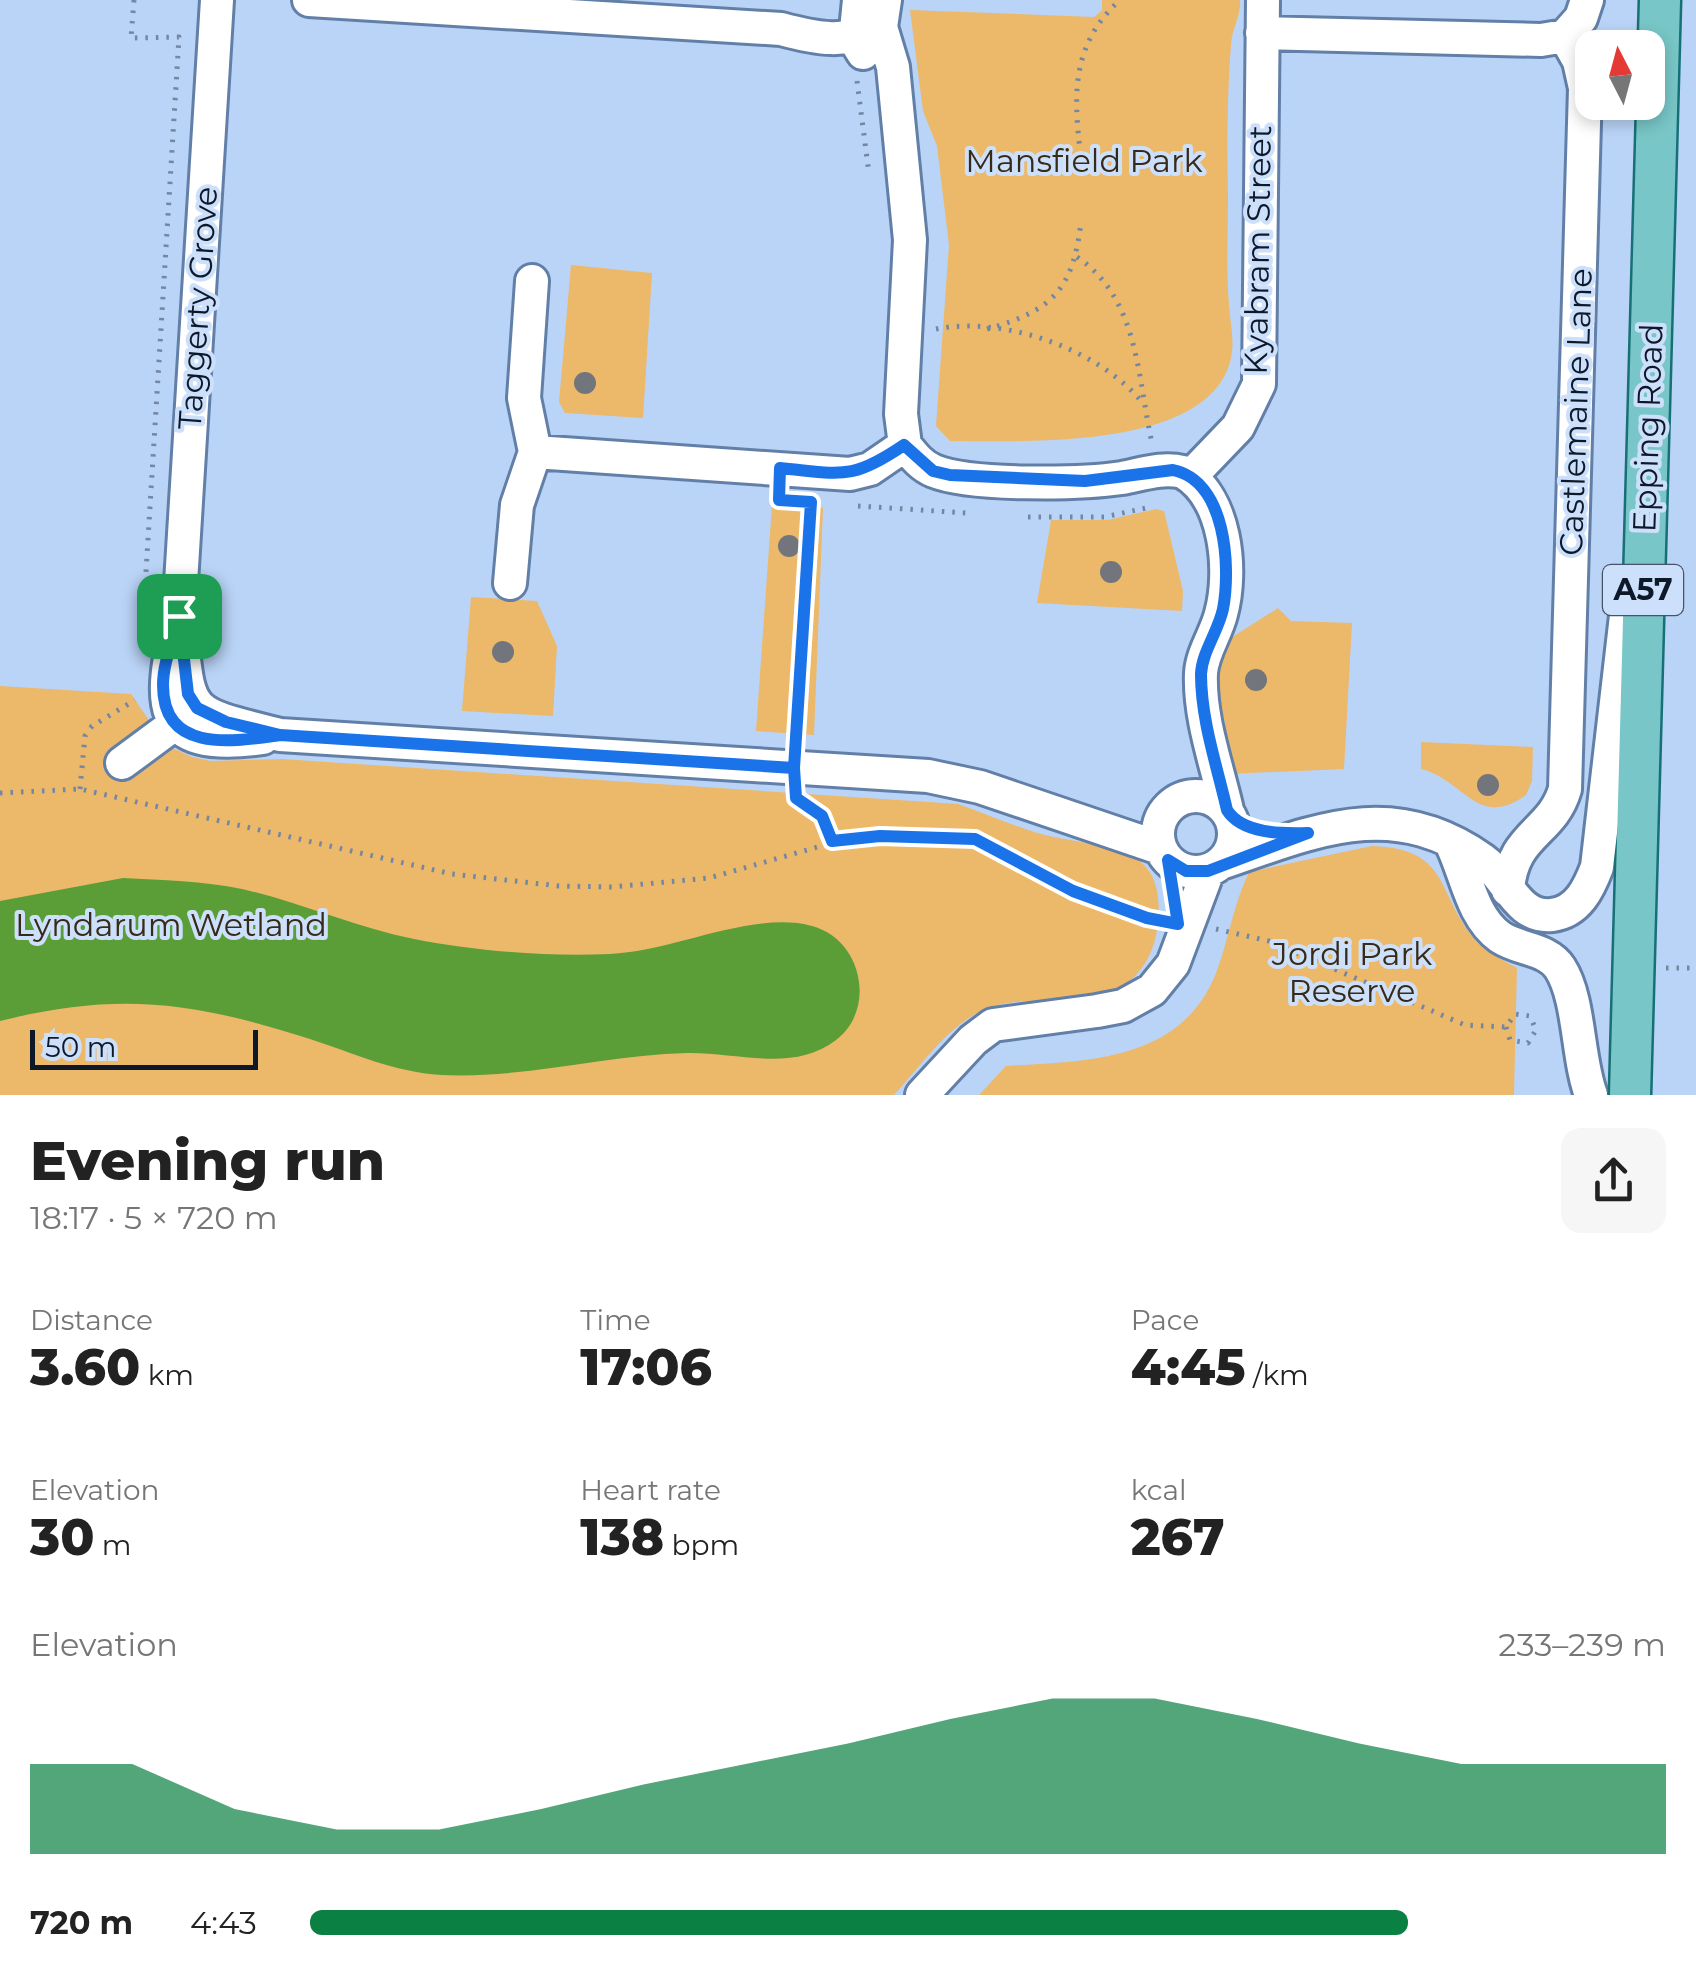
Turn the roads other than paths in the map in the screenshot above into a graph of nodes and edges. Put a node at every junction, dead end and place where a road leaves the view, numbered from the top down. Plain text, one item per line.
1 (217, 0) edge
2 (309, 0) edge
3 (1264, 0) edge
4 (1587, 0) edge
5 (1660, 0) edge
6 (867, 17) edge
7 (1262, 33) junction
8 (1565, 36) junction
9 (532, 281) dead end
10 (904, 445) junction
11 (1647, 450) junction
12 (534, 452) junction
13 (1191, 476) junction
14 (510, 583) dead end
15 (187, 714) junction
16 (1205, 716) junction
17 (122, 763) dead end
18 (1171, 805) junction
19 (1230, 815) junction
20 (1078, 819) junction
21 (1538, 826) junction
22 (1308, 833) junction
23 (1451, 843) junction
24 (1164, 854) junction
25 (1214, 867) junction
26 (1508, 890) junction
27 (1181, 928) junction
28 (922, 1095) edge
29 (1591, 1095) edge
30 (1630, 1095) edge

1 - 15 street, Taggerty Grove
2 - 6 street
3 - 7 street, Kyabram Street
4 - 8 street
5 - 11 main road, Epping Road / A57
6 - 10 street
7 - 8 street
7 - 13 street, Kyabram Street
8 - 21 street, Castlemaine Lane
9 - 12 street
10 - 12 street
10 - 13 street
11 - 26 street
11 - 30 main road, Epping Road / A57
12 - 14 street
13 - 16 street
15 - 17 street
15 - 20 street
16 - 18 street
16 - 19 street
18 - 19 street
18 - 20 street
18 - 24 street
19 - 22 street
19 - 25 street
20 - 24 street
21 - 23 street
21 - 26 street, Castlemaine Lane
22 - 23 street
22 - 25 street
23 - 26 street
23 - 29 street
24 - 25 street
24 - 27 street
25 - 27 street
27 - 28 street

